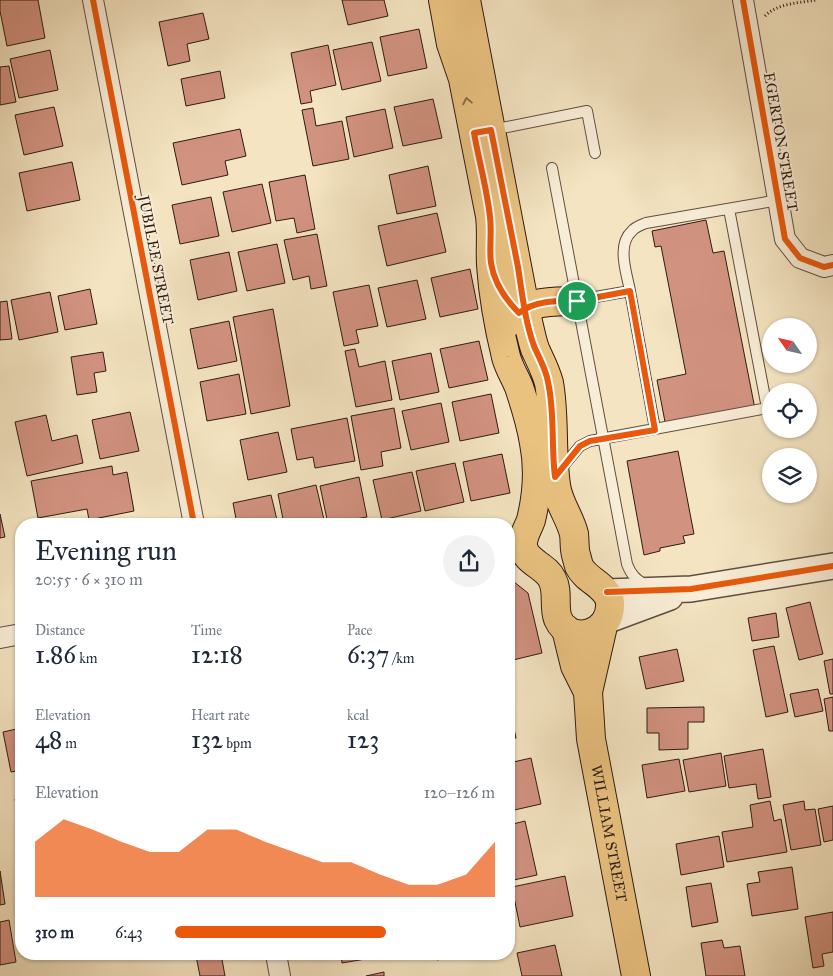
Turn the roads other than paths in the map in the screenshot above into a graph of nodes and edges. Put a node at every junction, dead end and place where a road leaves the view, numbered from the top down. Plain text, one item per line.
1 (93, 0) edge
2 (743, 0) edge
3 (450, 3) edge
4 (482, 131) junction
5 (595, 153) dead end
6 (552, 168) dead end
7 (779, 200) junction
8 (729, 209) junction
9 (491, 262) junction
10 (829, 266) edge
11 (630, 291) junction
12 (577, 301) junction
13 (530, 311) junction
14 (526, 410) junction
15 (655, 430) junction
16 (603, 438) junction
17 (555, 477) junction
18 (193, 518) edge
19 (571, 527) junction
20 (522, 528) edge
21 (518, 556) edge
22 (833, 566) edge
23 (691, 589) junction
24 (656, 590) junction
25 (607, 592) junction
26 (605, 623) junction
27 (566, 628) junction
28 (15, 635) edge
29 (0, 638) edge
30 (588, 692) junction
31 (277, 960) edge
32 (280, 976) edge
33 (636, 976) edge

1 - 18 street, JUBILEE STREET
2 - 7 street, EGERTON STREET
3 - 4 main road, WILLIAM STREET
4 - 5 lane
4 - 9 main road, WILLIAM STREET
4 - 13 main road, WILLIAM STREET
6 - 12 lane
7 - 8 lane
7 - 10 street, EGERTON STREET
8 - 11 lane
8 - 15 lane
9 - 13 main road, WILLIAM STREET
9 - 14 main road, WILLIAM STREET
11 - 12 lane
11 - 15 lane
12 - 13 main road
12 - 16 lane
13 - 14 main road, WILLIAM STREET
13 - 17 main road, WILLIAM STREET
14 - 20 main road, WILLIAM STREET
15 - 16 lane
16 - 17 lane
16 - 24 lane
17 - 19 main road, WILLIAM STREET
19 - 20 main road
19 - 25 main road, WILLIAM STREET
20 - 21 main road, WILLIAM STREET
21 - 27 main road, WILLIAM STREET
22 - 23 street
23 - 24 street
23 - 26 street
24 - 25 street
25 - 26 main road, WILLIAM STREET
26 - 27 main road
26 - 30 main road, WILLIAM STREET
27 - 30 main road, WILLIAM STREET
28 - 29 street
30 - 33 main road, WILLIAM STREET
31 - 32 street

